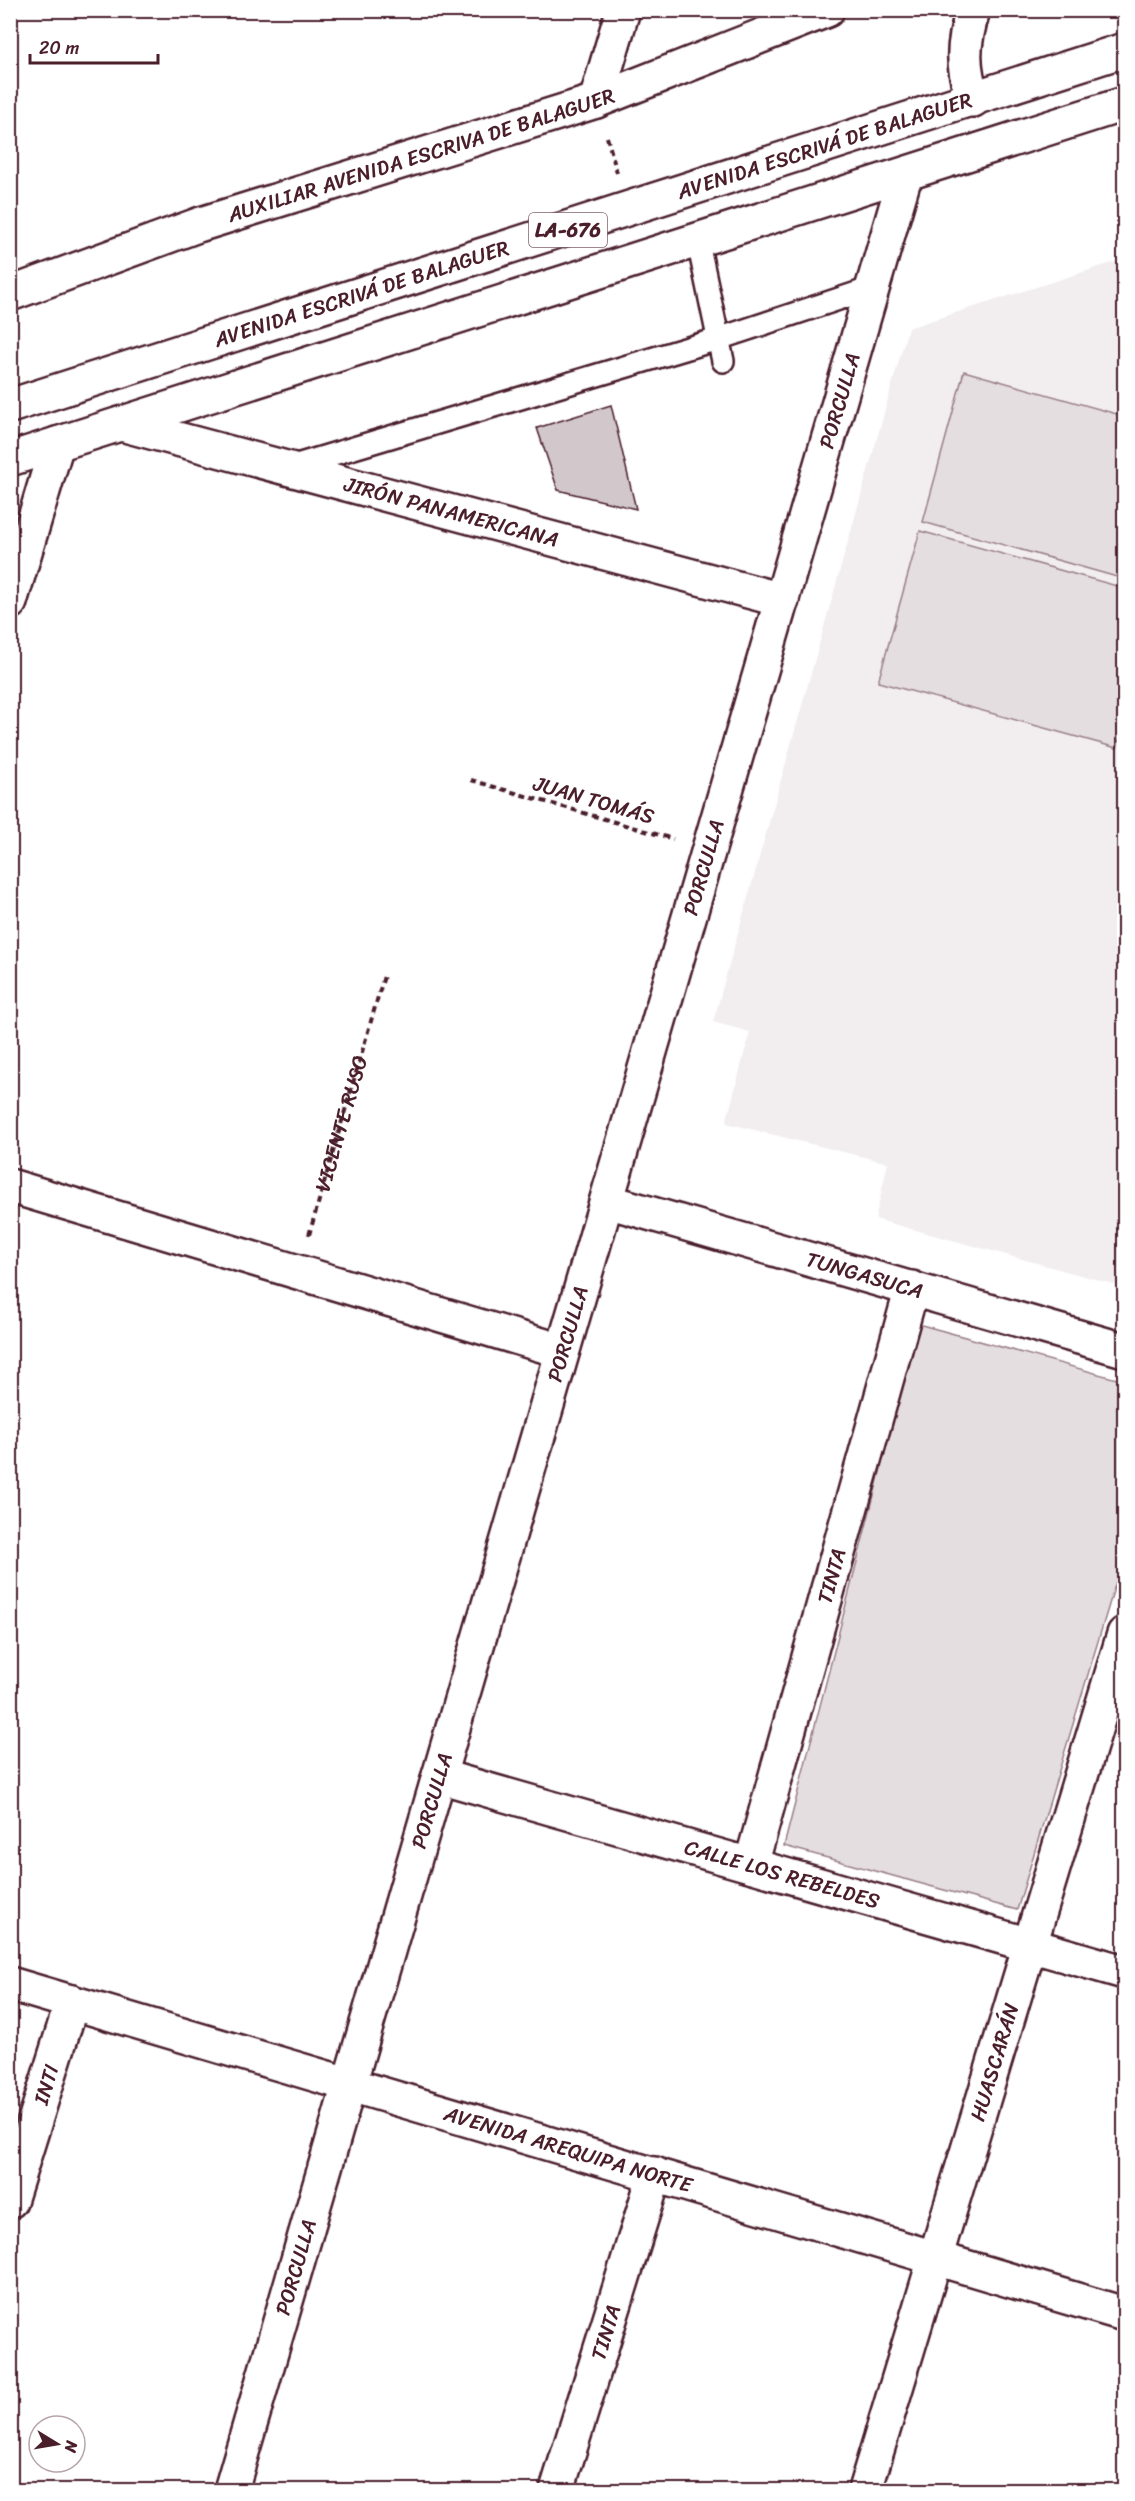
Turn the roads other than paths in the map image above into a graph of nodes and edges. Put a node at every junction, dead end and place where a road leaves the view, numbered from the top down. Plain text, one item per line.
1 (623, 10) edge
2 (827, 10) edge
3 (973, 10) edge
4 (1125, 50) edge
5 (596, 100) junction
6 (973, 100) junction
7 (1125, 104) edge
8 (905, 176) junction
9 (698, 242) junction
10 (872, 288) junction
11 (10, 294) edge
12 (718, 339) junction
13 (723, 361) dead end
14 (10, 406) edge
15 (121, 424) junction
16 (57, 444) junction
17 (10, 459) edge
18 (287, 468) junction
19 (23, 525) edge
20 (782, 600) junction
21 (10, 602) edge
22 (10, 1186) edge
23 (607, 1201) junction
24 (912, 1288) junction
25 (1125, 1350) edge
26 (562, 1351) junction
27 (1125, 1634) edge
28 (1118, 1679) edge
29 (439, 1776) junction
30 (751, 1865) junction
31 (1030, 1943) junction
32 (1125, 1972) edge
33 (10, 1984) edge
34 (72, 2002) junction
35 (350, 2084) junction
36 (656, 2174) junction
37 (10, 2201) edge
38 (936, 2258) junction
39 (1125, 2314) edge
40 (231, 2490) edge
41 (557, 2490) edge
42 (865, 2490) edge

1 - 5 street
2 - 5 street, AUXILIAR AVENIDA ESCRIVA DE BALAGUER
3 - 6 street
4 - 6 street, AVENIDA ESCRIVÁ DE BALAGUER / LA-676
5 - 11 street, AUXILIAR AVENIDA ESCRIVA DE BALAGUER
6 - 14 street, AVENIDA ESCRIVÁ DE BALAGUER / LA-676
7 - 8 street, LA-676
8 - 9 street, LA-676
8 - 10 street, PORCULLA
9 - 12 lane
9 - 15 street, LA-676
10 - 12 lane
10 - 20 street, PORCULLA
12 - 13 lane
12 - 18 lane
15 - 16 street, LA-676
15 - 18 street, JIRÓN PANAMERICANA
16 - 17 street, LA-676
16 - 19 street
18 - 20 street, JIRÓN PANAMERICANA
19 - 21 street
20 - 23 street, PORCULLA
22 - 26 street
23 - 24 street, TUNGASUCA
23 - 26 street, PORCULLA
24 - 25 street, TUNGASUCA
24 - 30 street, TINTA
26 - 29 street, PORCULLA
27 - 28 street, HUASCARÁN
28 - 31 street, HUASCARÁN
29 - 30 street, CALLE LOS REBELDES
29 - 35 street, PORCULLA
30 - 31 street, CALLE LOS REBELDES
31 - 32 street, CALLE LOS REBELDES
31 - 38 street, HUASCARÁN
33 - 34 street, AVENIDA AREQUIPA NORTE
34 - 35 street, AVENIDA AREQUIPA NORTE
34 - 37 street, INTI
35 - 36 street, AVENIDA AREQUIPA NORTE
35 - 40 street, PORCULLA
36 - 38 street, AVENIDA AREQUIPA NORTE
36 - 41 street, TINTA
38 - 39 street, AVENIDA AREQUIPA NORTE
38 - 42 street, HUASCARÁN

